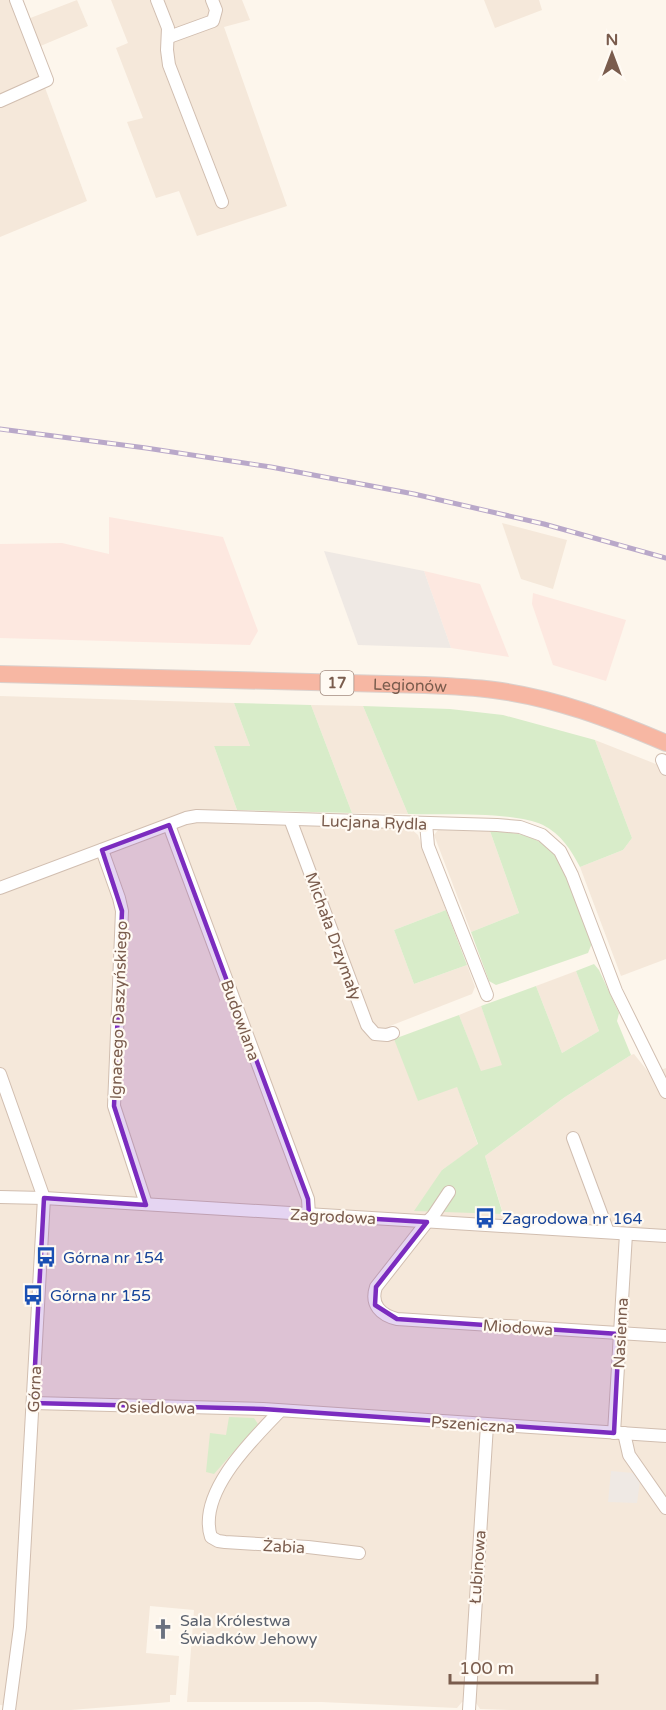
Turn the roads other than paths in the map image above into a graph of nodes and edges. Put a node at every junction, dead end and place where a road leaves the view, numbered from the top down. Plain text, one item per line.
1 (16, 0) edge
2 (157, 0) edge
3 (212, 0) edge
4 (169, 37) junction
5 (0, 100) edge
6 (222, 202) dead end
7 (0, 674) edge
8 (666, 743) edge
9 (290, 819) junction
10 (426, 823) junction
11 (170, 825) junction
12 (102, 850) junction
13 (0, 888) edge
14 (487, 995) dead end
15 (393, 1033) dead end
16 (0, 1074) edge
17 (666, 1092) edge
18 (573, 1138) dead end
19 (449, 1192) dead end
20 (0, 1197) edge
21 (44, 1198) junction
22 (146, 1204) junction
23 (309, 1215) junction
24 (427, 1222) junction
25 (608, 1233) junction
26 (626, 1234) junction
27 (666, 1236) edge
28 (619, 1334) junction
29 (666, 1336) edge
30 (33, 1403) junction
31 (280, 1411) junction
32 (487, 1425) junction
33 (619, 1433) junction
34 (666, 1436) edge
35 (666, 1508) edge
36 (359, 1553) dead end
37 (9, 1710) edge
38 (469, 1710) edge

1 - 5 street
2 - 4 street
3 - 4 street
4 - 6 street
7 - 8 highway, Legionów / 17
9 - 10 street, Lucjana Rydla
9 - 11 street, Lucjana Rydla
9 - 15 street, Michała Drzymały
10 - 14 street
10 - 17 street, Lucjana Rydla
11 - 12 street, Lucjana Rydla
11 - 23 street, Budowlana
12 - 13 street, Lucjana Rydla
12 - 22 street, Ignacego Daszyńskiego
16 - 21 street, Górna
18 - 25 street
19 - 24 street
20 - 21 street, Zagrodowa
21 - 22 street, Zagrodowa
21 - 30 street, Górna
22 - 23 street, Zagrodowa
23 - 24 street, Zagrodowa
24 - 25 street, Zagrodowa
24 - 28 street, Miodowa
25 - 26 street, Zagrodowa
26 - 27 street, Zagrodowa
26 - 28 street, Nasienna
28 - 29 street, Miodowa
28 - 33 street, Nasienna
30 - 31 street, Osiedlowa
30 - 37 street, Górna
31 - 32 street, Pszeniczna
31 - 36 street, Żabia
32 - 33 street, Pszeniczna
32 - 38 street, Łubinowa
33 - 34 street, Pszeniczna
33 - 35 street

